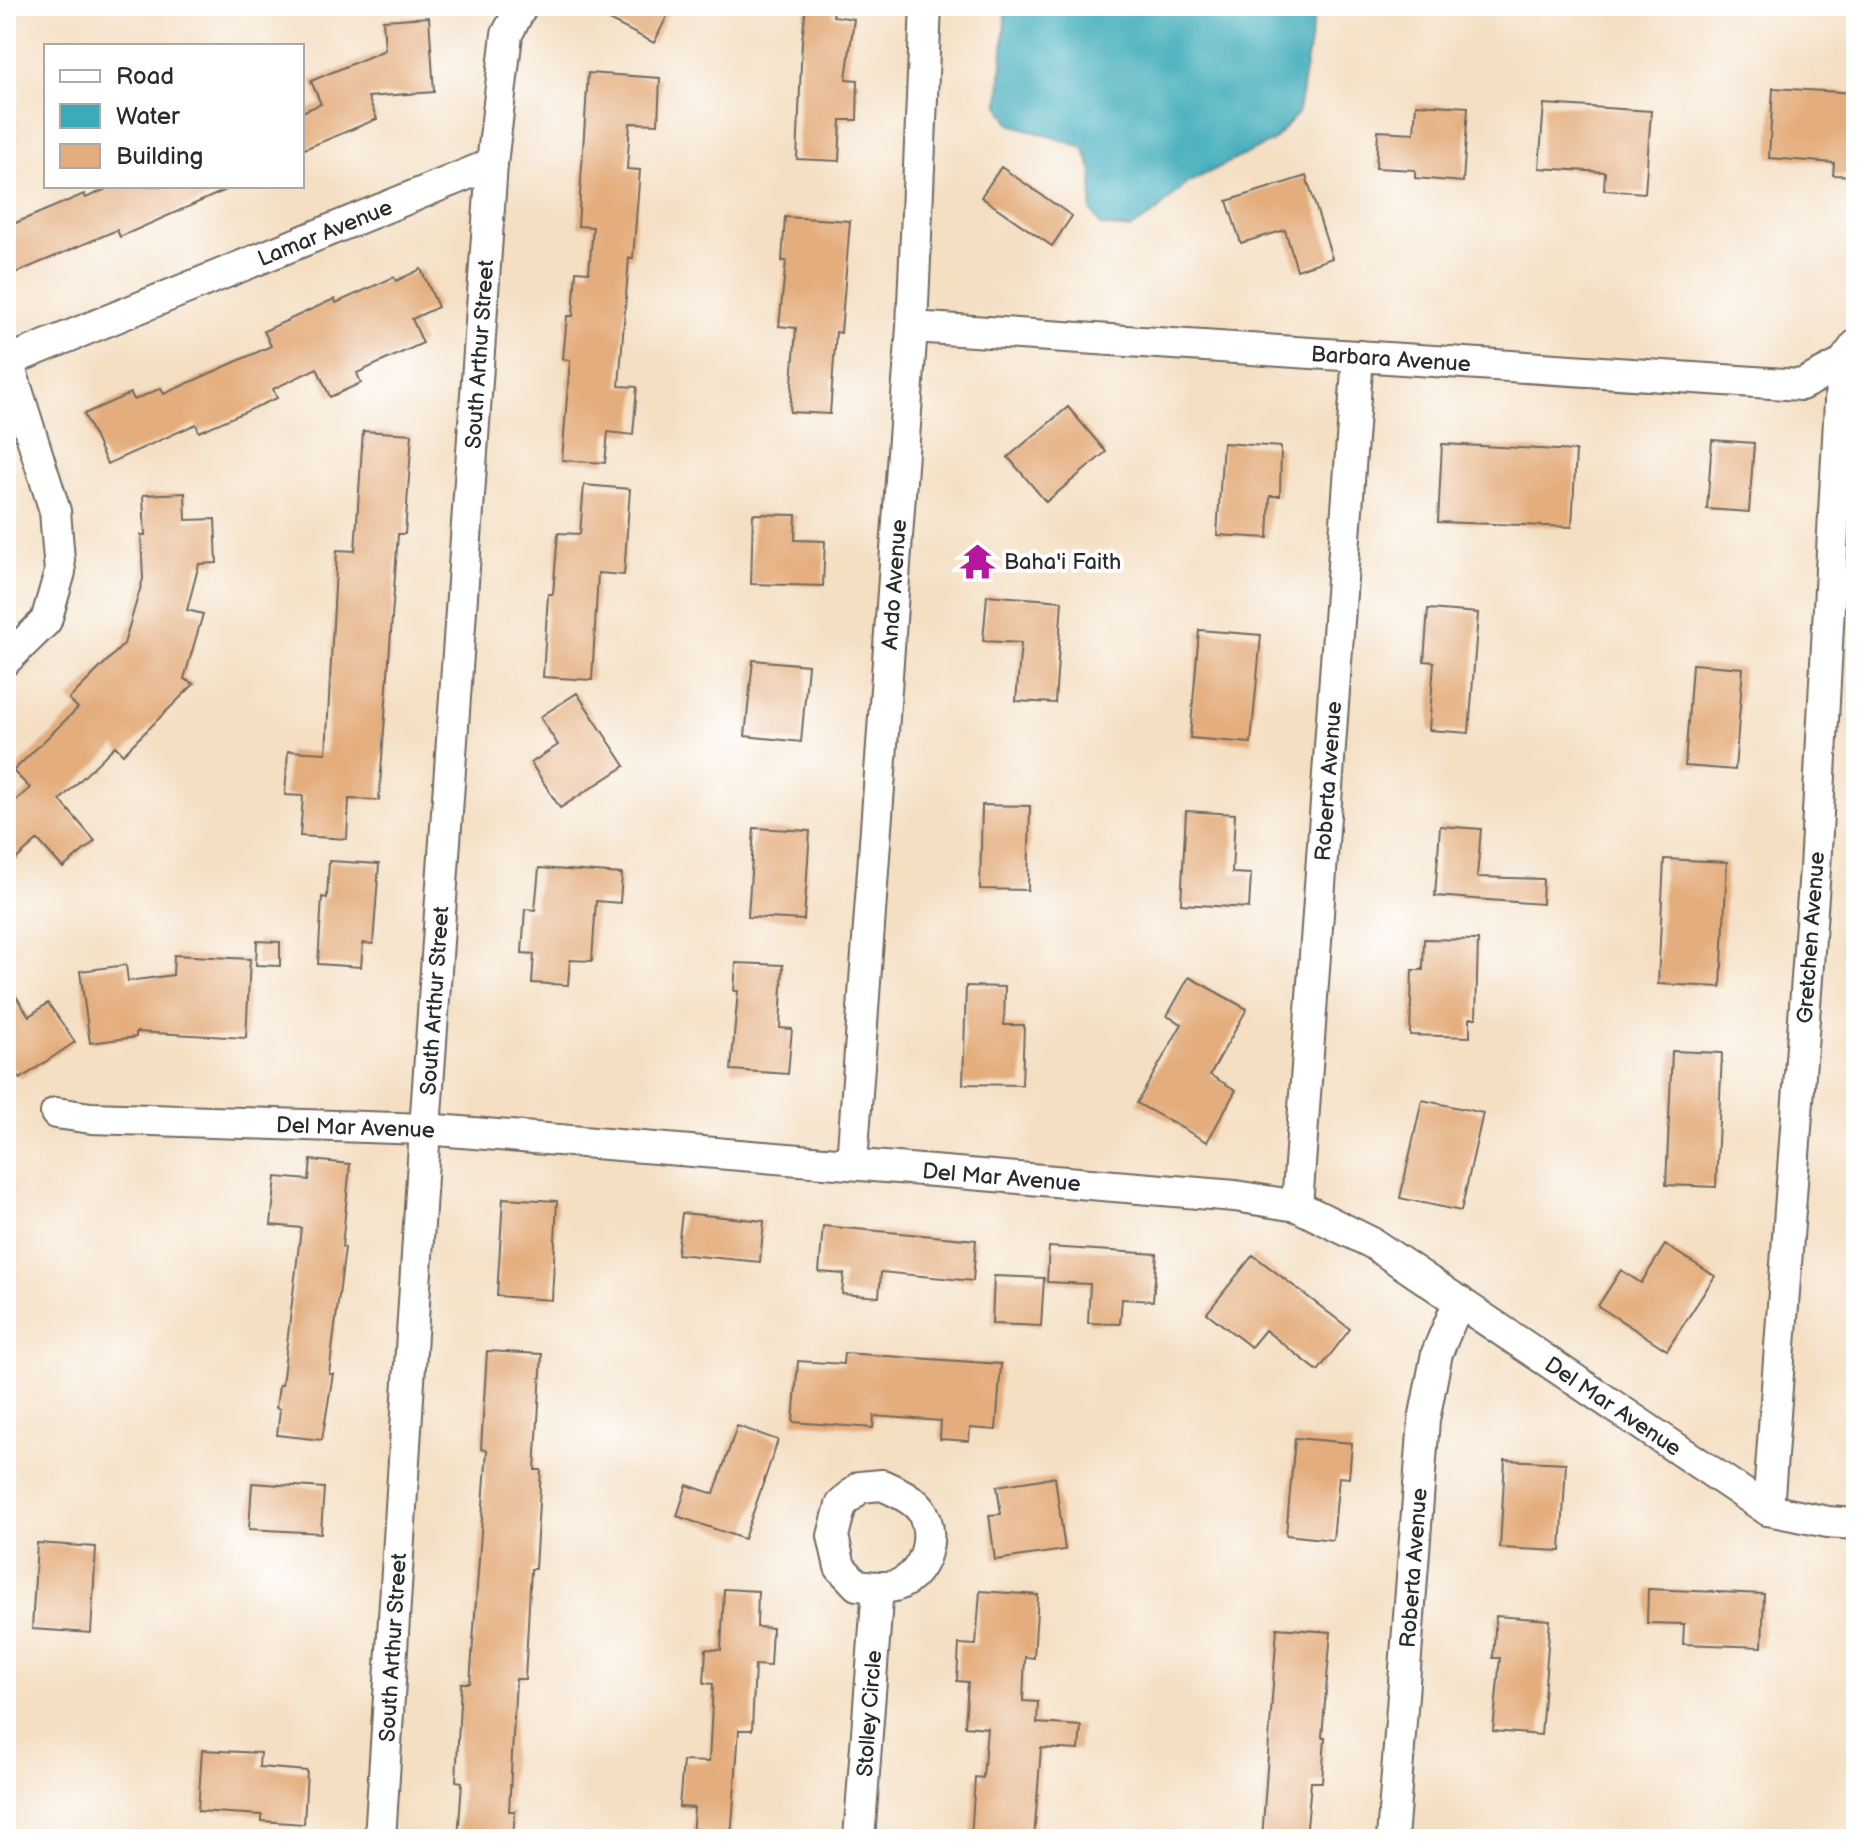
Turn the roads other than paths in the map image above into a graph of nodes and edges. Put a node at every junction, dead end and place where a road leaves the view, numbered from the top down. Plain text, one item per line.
1 (522, 6) edge
2 (926, 6) edge
3 (492, 164) junction
4 (912, 327) junction
5 (1849, 355) edge
6 (1358, 356) junction
7 (7, 361) edge
8 (6, 660) edge
9 (56, 1113) dead end
10 (425, 1129) junction
11 (852, 1163) junction
12 (1297, 1206) junction
13 (1459, 1301) junction
14 (1768, 1510) junction
15 (1856, 1524) edge
16 (878, 1587) dead end
17 (380, 1839) edge
18 (859, 1839) edge
19 (1392, 1839) edge

1 - 3 street
2 - 4 street, Ando Avenue
3 - 7 street, Lamar Avenue
3 - 10 street, South Arthur Street
4 - 6 street, Barbara Avenue
4 - 11 street, Ando Avenue
5 - 6 street, Barbara Avenue
5 - 14 street, Gretchen Avenue
6 - 12 street, Roberta Avenue
7 - 8 street
9 - 10 street, Del Mar Avenue
10 - 11 street, Del Mar Avenue
10 - 17 street, South Arthur Street
11 - 12 street, Del Mar Avenue
12 - 13 street, Del Mar Avenue
13 - 14 street, Del Mar Avenue
13 - 19 street, Roberta Avenue
14 - 15 street, Del Mar Avenue
16 - 18 street, Stolley Circle

